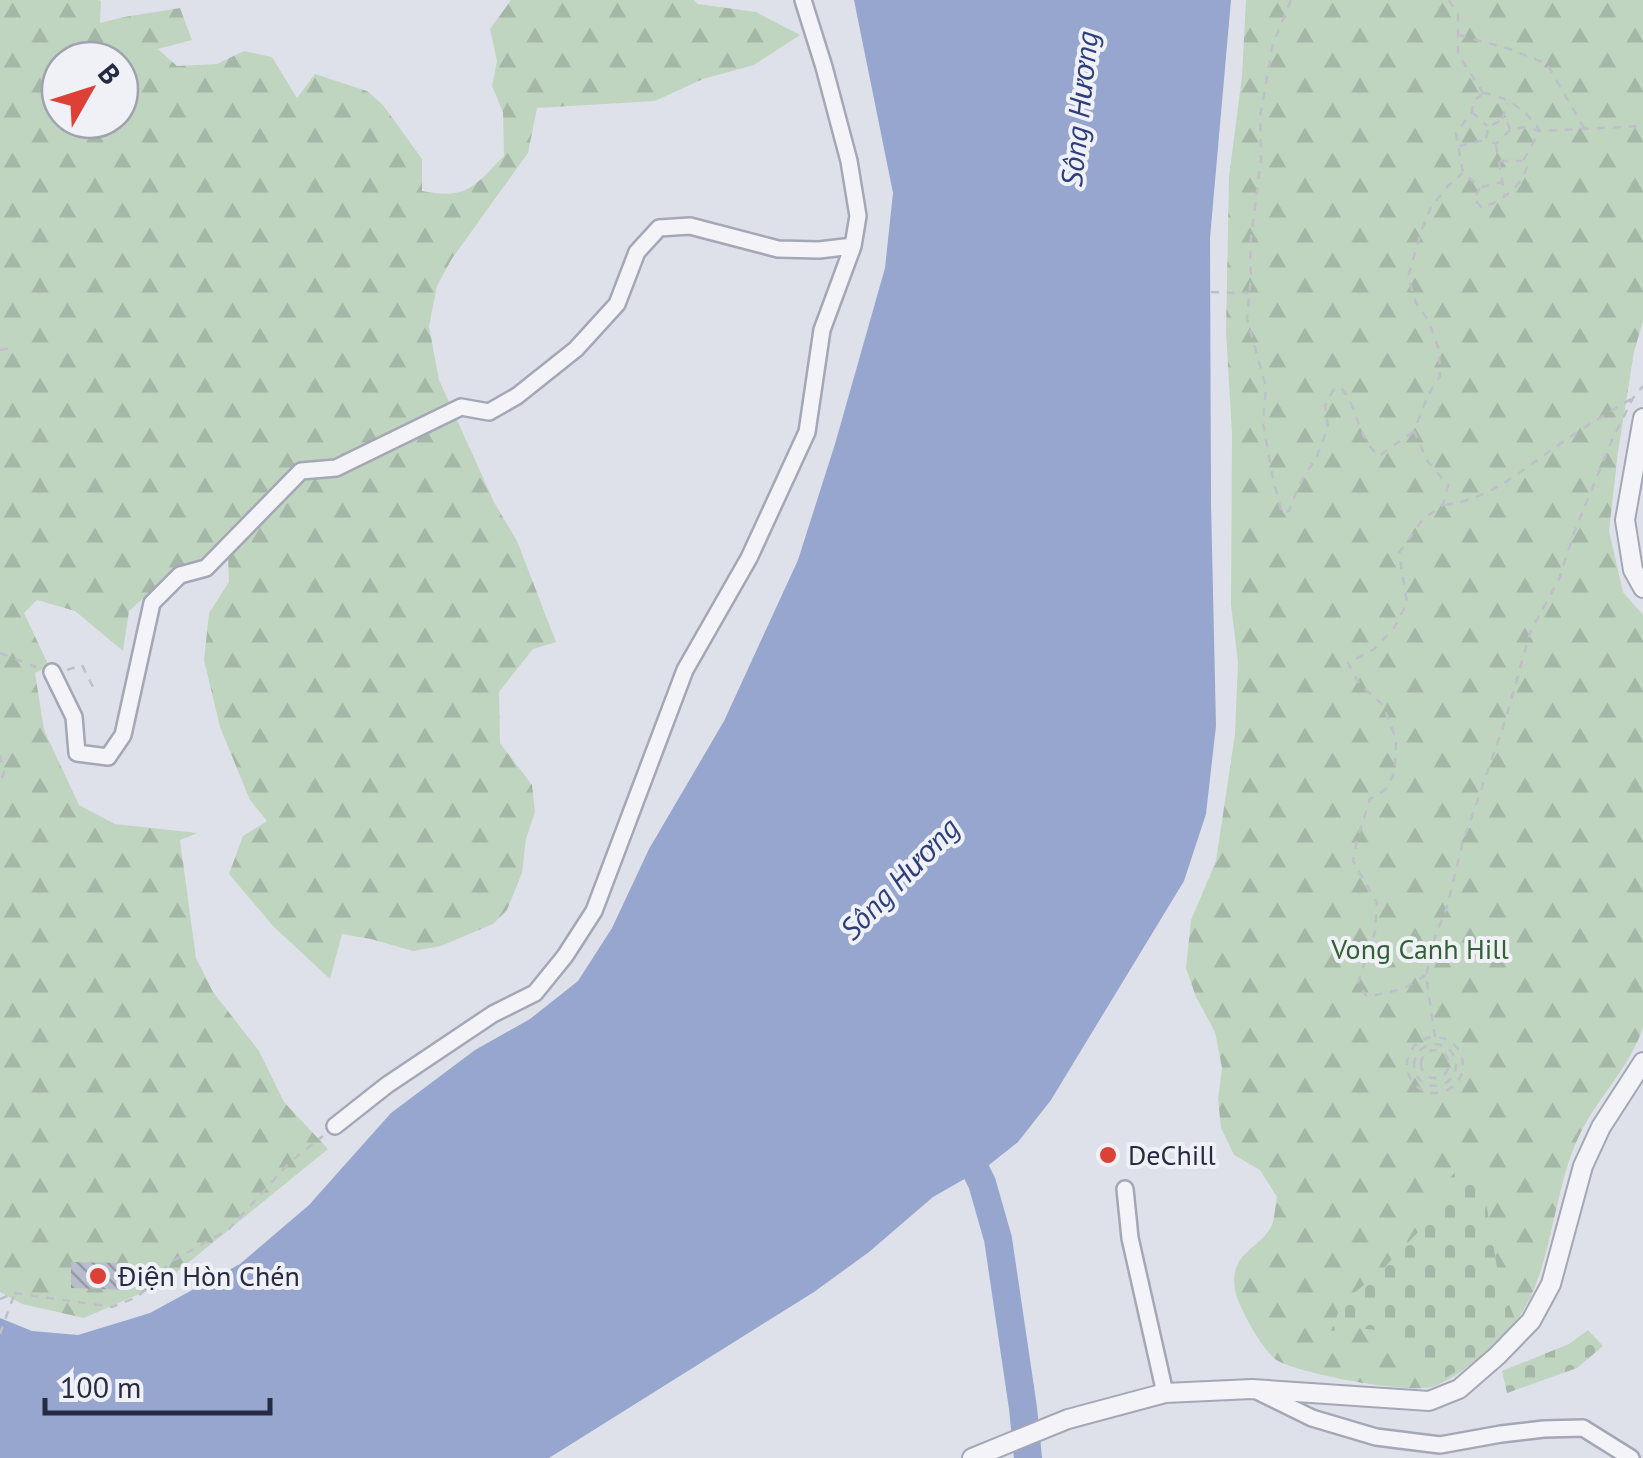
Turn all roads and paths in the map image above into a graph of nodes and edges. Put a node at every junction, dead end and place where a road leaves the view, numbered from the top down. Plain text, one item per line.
1 (803, 0) edge
2 (1291, 0) edge
3 (1449, 0) edge
4 (1458, 35) junction
5 (1483, 93) junction
6 (1508, 102) junction
7 (1472, 112) junction
8 (1502, 120) junction
9 (1643, 126) edge
10 (1488, 127) junction
11 (1584, 128) junction
12 (1510, 130) junction
13 (1540, 131) junction
14 (1486, 140) junction
15 (1496, 144) junction
16 (1458, 146) junction
17 (1499, 160) junction
18 (1523, 160) junction
19 (1464, 173) junction
20 (1502, 182) junction
21 (1480, 188) junction
22 (1504, 196) junction
23 (853, 246) junction
24 (1211, 292) dead end
25 (1250, 292) junction
26 (12, 348) dead end
27 (0, 350) edge
28 (1643, 386) edge
29 (1633, 398) junction
30 (1643, 418) edge
31 (1414, 431) junction
32 (1443, 505) junction
33 (1643, 588) edge
34 (52, 672) dead end
35 (0, 756) edge
36 (0, 782) edge
37 (1426, 976) junction
38 (1434, 1037) junction
39 (1433, 1044) junction
40 (1435, 1050) junction
41 (1643, 1062) edge
42 (1408, 1064) junction
43 (1456, 1064) junction
44 (1414, 1065) junction
45 (1464, 1065) junction
46 (1435, 1079) junction
47 (1435, 1086) junction
48 (335, 1126) joint
49 (1125, 1189) dead end
50 (15, 1293) junction
51 (0, 1299) edge
52 (0, 1334) edge
53 (1252, 1389) junction
54 (1165, 1393) junction
55 (979, 1454) edge
56 (1631, 1458) edge

1 - 23 street
2 - 25 path
3 - 4 path
4 - 5 path
4 - 11 path
5 - 6 path
5 - 7 path
6 - 8 path
6 - 13 path
7 - 10 path
7 - 16 path
8 - 10 path
8 - 12 path
9 - 11 path
10 - 14 path
11 - 13 path
12 - 13 path
12 - 15 path
13 - 18 path
14 - 15 path
14 - 16 path
15 - 17 path
16 - 19 path
17 - 18 path
17 - 20 path
18 - 22 path
19 - 21 path
19 - 31 path
20 - 21 path
20 - 22 path
21 - 22 path
23 - 34 street
23 - 48 street
24 - 25 path
25 - 31 path
26 - 27 path
28 - 29 path
29 - 32 path
29 - 37 path
30 - 33 street
31 - 32 path
32 - 37 path
35 - 36 path
37 - 38 path
38 - 39 path
38 - 42 path
38 - 45 path
39 - 40 path
39 - 43 path
39 - 44 path
40 - 46 path
40 - 46 path
41 - 53 street
42 - 44 path
42 - 45 path
43 - 45 path
43 - 47 path
44 - 47 path
46 - 47 path
48 - 50 path
49 - 54 street
50 - 51 path
50 - 52 path
53 - 54 street
53 - 56 street
54 - 55 street

